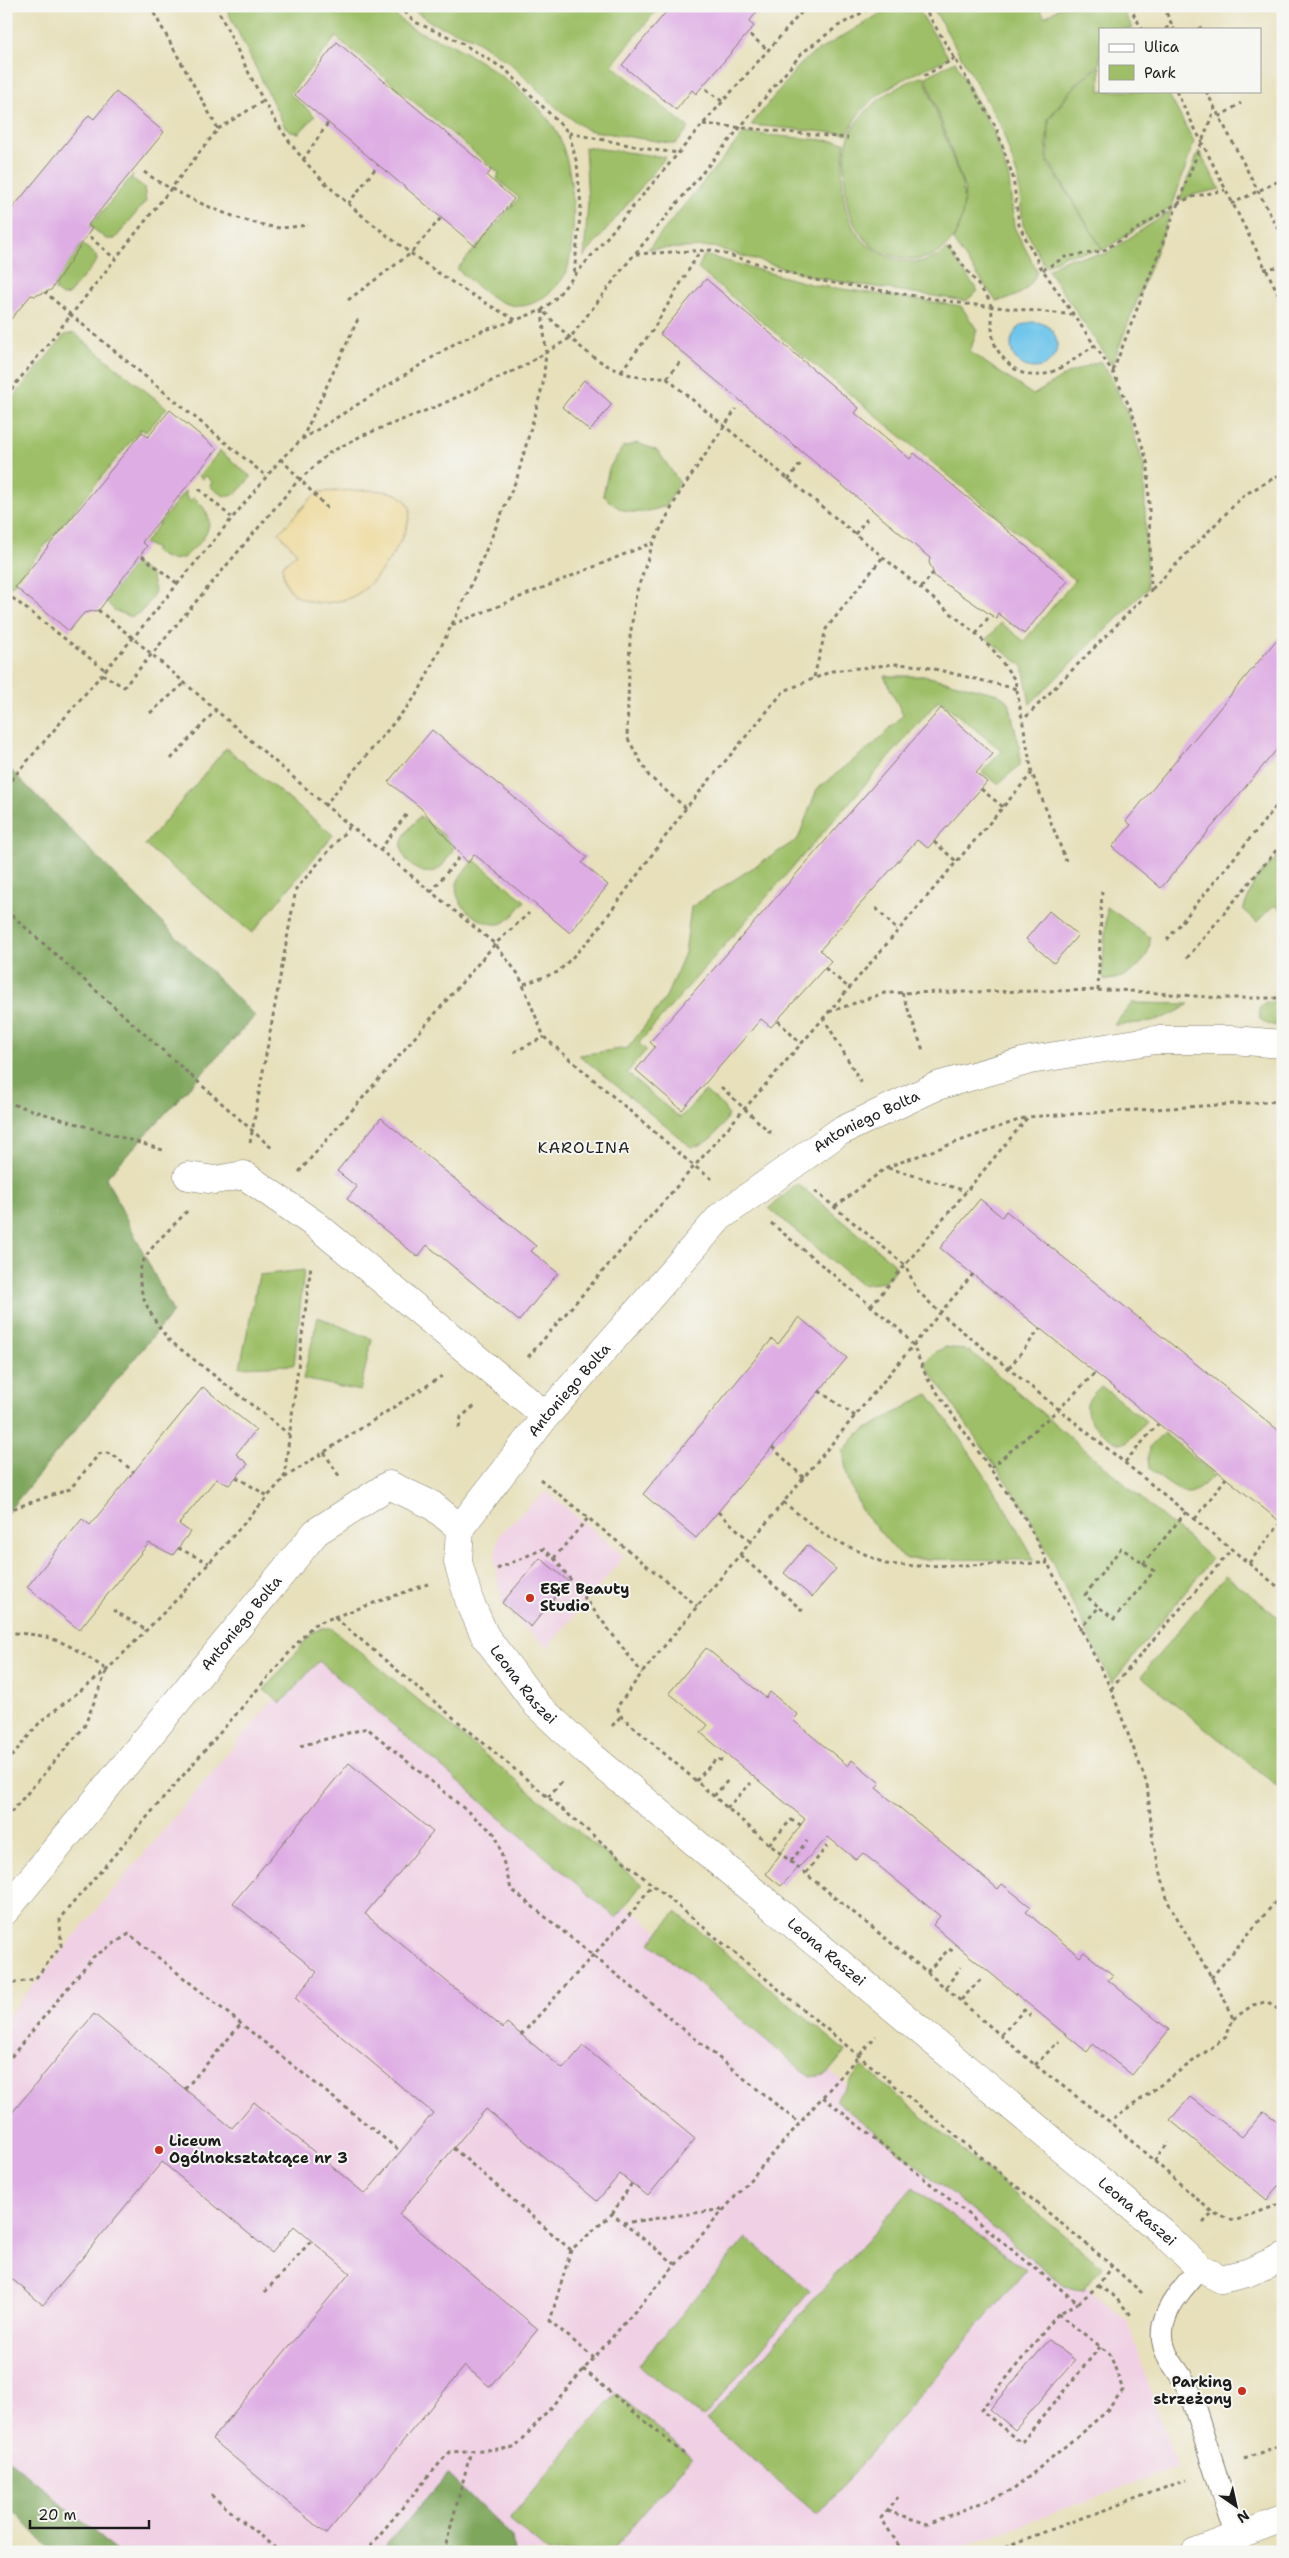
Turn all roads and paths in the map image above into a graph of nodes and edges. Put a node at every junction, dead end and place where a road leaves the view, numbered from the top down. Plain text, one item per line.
1 (150, 6) edge
2 (216, 6) edge
3 (399, 6) edge
4 (807, 6) edge
5 (874, 6) edge
6 (923, 6) edge
7 (1129, 6) edge
8 (1163, 6) edge
9 (1173, 27) edge
10 (1141, 28) edge
11 (750, 35) dead end
12 (768, 50) junction
13 (955, 58) junction
14 (924, 76) dead end
15 (706, 89) dead end
16 (1176, 92) edge
17 (1207, 92) edge
18 (265, 100) junction
19 (723, 102) junction
20 (1242, 103) dead end
21 (1215, 108) junction
22 (1219, 117) junction
23 (328, 123) dead end
24 (703, 124) junction
25 (740, 128) junction
26 (218, 129) junction
27 (568, 134) junction
28 (848, 138) dead end
29 (1200, 142) junction
30 (680, 153) junction
31 (303, 160) junction
32 (378, 165) dead end
33 (144, 172) dead end
34 (1281, 180) dead end
35 (169, 189) junction
36 (1225, 190) junction
37 (1258, 191) junction
38 (348, 204) junction
39 (1176, 204) junction
40 (1231, 204) junction
41 (441, 218) dead end
42 (308, 225) dead end
43 (90, 238) dead end
44 (1283, 239) edge
45 (948, 245) dead end
46 (700, 251) junction
47 (410, 254) junction
48 (635, 254) junction
49 (114, 258) junction
50 (1283, 266) edge
51 (1264, 269) junction
52 (1043, 270) junction
53 (574, 276) junction
54 (45, 292) dead end
55 (348, 300) dead end
56 (1283, 303) edge
57 (993, 307) junction
58 (542, 310) junction
59 (71, 315) junction
60 (1075, 315) junction
61 (358, 318) dead end
62 (516, 320) junction
63 (570, 338) junction
64 (1095, 345) junction
65 (546, 353) junction
66 (680, 362) dead end
67 (620, 371) junction
68 (1113, 372) junction
69 (667, 378) junction
70 (6, 396) edge
71 (736, 409) dead end
72 (722, 426) junction
73 (301, 440) junction
74 (281, 459) junction
75 (801, 463) dead end
76 (1283, 473) edge
77 (266, 476) junction
78 (301, 479) junction
79 (788, 480) junction
80 (199, 489) dead end
81 (328, 509) dead end
82 (232, 517) junction
83 (867, 519) dead end
84 (855, 534) junction
85 (653, 543) junction
86 (142, 556) dead end
87 (882, 558) junction
88 (933, 573) dead end
89 (178, 584) junction
90 (920, 588) junction
91 (1151, 590) junction
92 (6, 593) edge
93 (98, 610) dead end
94 (988, 618) dead end
95 (452, 625) junction
96 (976, 634) junction
97 (134, 638) junction
98 (152, 654) junction
99 (104, 672) junction
100 (813, 677) junction
101 (185, 683) junction
102 (1016, 689) junction
103 (216, 710) junction
104 (150, 713) dead end
105 (1024, 719) junction
106 (171, 758) dead end
107 (1032, 773) junction
108 (6, 786) edge
109 (981, 789) dead end
110 (1283, 798) edge
111 (325, 806) junction
112 (1003, 807) junction
113 (686, 808) junction
114 (408, 812) dead end
115 (351, 825) junction
116 (934, 842) dead end
117 (1283, 842) edge
118 (380, 850) junction
119 (460, 856) dead end
120 (957, 861) junction
121 (1066, 861) dead end
122 (1102, 889) dead end
123 (431, 892) junction
124 (876, 908) dead end
125 (6, 910) edge
126 (528, 912) dead end
127 (898, 930) junction
128 (1167, 940) dead end
129 (495, 944) junction
130 (1187, 958) dead end
131 (825, 968) dead end
132 (524, 984) junction
133 (849, 988) junction
134 (1098, 991) junction
135 (902, 993) junction
136 (1283, 998) edge
137 (828, 1012) junction
138 (824, 1017) junction
139 (778, 1021) dead end
140 (544, 1037) junction
141 (801, 1044) junction
142 (1283, 1044) edge
143 (514, 1052) dead end
144 (937, 1086) junction
145 (720, 1088) dead end
146 (1283, 1101) edge
147 (6, 1102) edge
148 (744, 1108) junction
149 (879, 1113) junction
150 (1028, 1117) junction
151 (252, 1131) junction
152 (168, 1151) dead end
153 (280, 1156) dead end
154 (794, 1165) junction
155 (694, 1166) junction
156 (292, 1167) dead end
157 (887, 1167) junction
158 (299, 1173) junction
159 (244, 1175) junction
160 (188, 1176) dead end
161 (305, 1178) dead end
162 (215, 1180) junction
163 (966, 1191) junction
164 (744, 1201) junction
165 (835, 1207) junction
166 (316, 1225) junction
167 (905, 1265) junction
168 (973, 1274) dead end
169 (871, 1306) junction
170 (940, 1313) junction
171 (1040, 1329) dead end
172 (913, 1346) junction
173 (524, 1362) dead end
174 (1009, 1368) junction
175 (446, 1372) dead end
176 (1095, 1373) dead end
177 (819, 1391) dead end
178 (1060, 1408) junction
179 (546, 1416) junction
180 (855, 1416) junction
181 (1158, 1424) dead end
182 (290, 1435) junction
183 (772, 1447) dead end
184 (514, 1458) junction
185 (1125, 1462) junction
186 (991, 1468) junction
187 (134, 1472) dead end
188 (236, 1477) dead end
189 (284, 1478) junction
190 (804, 1478) junction
191 (1226, 1478) dead end
192 (268, 1496) junction
193 (783, 1502) junction
194 (6, 1511) edge
195 (718, 1512) dead end
196 (1186, 1512) junction
197 (588, 1518) junction
198 (1195, 1519) junction
199 (1280, 1522) dead end
200 (460, 1528) junction
201 (751, 1542) junction
202 (178, 1548) dead end
203 (1232, 1549) junction
204 (740, 1555) junction
205 (554, 1558) junction
206 (209, 1563) junction
207 (1048, 1563) junction
208 (1250, 1563) junction
209 (1143, 1564) junction
210 (463, 1578) junction
211 (1283, 1591) edge
212 (697, 1606) junction
213 (1099, 1607) junction
214 (113, 1610) dead end
215 (804, 1612) dead end
216 (334, 1617) junction
217 (146, 1630) junction
218 (1079, 1630) junction
219 (6, 1633) edge
220 (107, 1670) junction
221 (642, 1673) junction
222 (1111, 1689) junction
223 (300, 1746) dead end
224 (725, 1761) dead end
225 (6, 1763) edge
226 (566, 1777) dead end
227 (730, 1778) dead end
228 (696, 1781) junction
229 (751, 1783) dead end
230 (714, 1796) junction
231 (548, 1797) junction
232 (727, 1808) junction
233 (6, 1818) edge
234 (801, 1825) dead end
235 (807, 1841) dead end
236 (769, 1844) junction
237 (827, 1846) dead end
238 (791, 1861) junction
239 (806, 1873) junction
240 (652, 1885) junction
241 (1283, 1893) edge
242 (6, 1910) edge
243 (593, 1953) junction
244 (956, 1953) dead end
245 (961, 1967) dead end
246 (927, 1972) junction
247 (983, 1977) dead end
248 (1212, 1978) junction
249 (6, 1987) edge
250 (946, 1987) junction
251 (960, 2000) junction
252 (897, 2011) junction
253 (1283, 2012) edge
254 (1031, 2016) dead end
255 (1233, 2019) junction
256 (241, 2024) junction
257 (521, 2035) dead end
258 (1001, 2035) junction
259 (1059, 2040) dead end
260 (859, 2055) junction
261 (6, 2063) edge
262 (1035, 2065) junction
263 (185, 2089) dead end
264 (823, 2096) junction
265 (1110, 2122) junction
266 (799, 2123) junction
267 (1169, 2142) dead end
268 (453, 2148) dead end
269 (400, 2151) dead end
270 (1154, 2161) junction
271 (632, 2183) dead end
272 (1283, 2203) edge
273 (724, 2209) junction
274 (612, 2214) junction
275 (623, 2223) junction
276 (311, 2241) dead end
277 (571, 2250) junction
278 (1283, 2257) edge
279 (676, 2264) junction
280 (1112, 2265) junction
281 (1200, 2268) junction
282 (1098, 2286) junction
283 (265, 2292) dead end
284 (1146, 2296) dead end
285 (1078, 2303) junction
286 (1058, 2314) junction
287 (1135, 2321) dead end
288 (1100, 2347) junction
289 (594, 2358) junction
290 (584, 2369) junction
291 (1283, 2444) edge
292 (470, 2451) junction
293 (685, 2455) dead end
294 (1215, 2470) junction
295 (1186, 2472) dead end
296 (211, 2496) dead end
297 (898, 2497) dead end
298 (887, 2511) junction
299 (1283, 2519) edge
300 (1236, 2537) junction
301 (280, 2552) edge
302 (365, 2552) edge
303 (444, 2552) edge
304 (904, 2552) edge
305 (990, 2552) edge
306 (1195, 2552) edge

1 - 26 path
2 - 18 path
3 - 27 path
4 - 12 path
5 - 25 path
6 - 13 path
7 - 10 path
8 - 9 path
11 - 12 path
12 - 19 path
13 - 14 path
13 - 52 path
15 - 19 path
16 - 29 path
17 - 21 path
18 - 26 path
18 - 31 path
19 - 24 path
20 - 22 path
21 - 22 path
21 - 29 path
22 - 37 path
23 - 31 path
24 - 25 path
24 - 30 path
25 - 28 path
25 - 48 path
26 - 35 path
27 - 30 path
27 - 53 path
29 - 36 path
29 - 39 path
30 - 53 path
31 - 38 path
32 - 38 path
33 - 35 path
34 - 37 path
35 - 42 path
35 - 49 path
36 - 39 path
36 - 40 path
37 - 40 path
37 - 44 path
38 - 47 path
39 - 52 path
39 - 68 path
40 - 51 path
41 - 47 path
43 - 49 path
45 - 57 path
46 - 48 path
46 - 57 path
46 - 67 path
47 - 55 path
47 - 62 path
48 - 63 path
49 - 59 path
50 - 51 path
51 - 56 path
52 - 60 path
53 - 58 path
54 - 59 path
57 - 60 path
57 - 64 path
58 - 62 path
58 - 63 path
58 - 65 path
59 - 70 path
59 - 77 path
60 - 64 path
61 - 73 path
62 - 73 path
63 - 65 path
63 - 67 path
64 - 68 path
65 - 78 path
65 - 95 path
66 - 69 path
67 - 69 path
68 - 91 path
69 - 72 path
71 - 72 path
72 - 79 path
72 - 85 path
73 - 74 path
74 - 77 path
74 - 78 path
75 - 79 path
76 - 91 path
77 - 82 path
78 - 81 path
78 - 98 path
79 - 84 path
80 - 82 path
82 - 89 path
83 - 84 path
84 - 87 path
85 - 95 path
85 - 113 path
86 - 89 path
87 - 90 path
87 - 100 path
88 - 90 path
89 - 97 path
90 - 96 path
91 - 105 path
92 - 99 path
93 - 97 path
94 - 96 path
95 - 111 path
96 - 102 path
97 - 98 path
97 - 99 path
98 - 99 path
98 - 101 path
99 - 108 path
100 - 102 path
100 - 113 path
101 - 103 path
101 - 104 path
102 - 105 path
103 - 106 path
103 - 111 path
105 - 107 path
107 - 112 path
107 - 121 path
109 - 112 path
110 - 128 path
111 - 115 path
112 - 120 path
113 - 132 path
114 - 118 path
115 - 118 path
115 - 151 path
116 - 120 path
117 - 130 path
118 - 123 path
119 - 123 path
120 - 127 path
122 - 134 path
123 - 129 path
124 - 127 path
125 - 151 path
126 - 129 path
127 - 133 path
129 - 132 path
129 - 158 path
131 - 133 path
132 - 140 path
133 - 137 path
134 - 135 path
134 - 136 path
135 - 137 path
135 - 144 path
137 - 138 path
138 - 141 path
138 - 149 path
139 - 141 path
140 - 143 path
140 - 155 path
141 - 148 path
142 - 144 street, Antoniego Bolta
144 - 149 street, Antoniego Bolta
145 - 148 path
146 - 150 path
147 - 152 path
148 - 154 path
148 - 155 path
149 - 154 street, Antoniego Bolta
150 - 157 path
150 - 163 path
151 - 153 path
151 - 159 path
154 - 164 street, Antoniego Bolta
154 - 165 path
155 - 164 path
155 - 173 path
156 - 158 path
157 - 163 path
157 - 165 path
158 - 161 path
159 - 162 street
159 - 166 street
160 - 162 street
162 - 182 path
163 - 167 path
164 - 169 path
164 - 179 street, Antoniego Bolta
165 - 167 path
166 - 179 street
166 - 182 path
167 - 169 path
167 - 170 path
168 - 170 path
169 - 172 path
170 - 172 path
170 - 174 path
171 - 174 path
172 - 180 path
172 - 186 path
174 - 178 path
175 - 189 path
176 - 178 path
177 - 180 path
178 - 185 path
178 - 186 path
179 - 184 street, Antoniego Bolta
180 - 190 path
181 - 185 path
182 - 189 path
183 - 190 path
184 - 197 path
184 - 200 street, Antoniego Bolta
185 - 196 path
186 - 207 path
187 - 194 path
188 - 192 path
189 - 192 path
190 - 193 path
191 - 198 path
192 - 206 path
193 - 201 path
193 - 207 path
195 - 201 path
196 - 198 path
196 - 209 path
197 - 205 path
197 - 212 path
198 - 203 path
199 - 208 path
200 - 210 street, Leona Raszei
200 - 242 street, Antoniego Bolta
201 - 204 path
202 - 206 path
203 - 208 path
203 - 222 path
204 - 212 path
204 - 215 path
205 - 210 path
205 - 221 path
206 - 217 path
207 - 218 path
208 - 211 path
209 - 213 path
209 - 213 path
210 - 216 path
210 - 252 street, Leona Raszei
212 - 221 path
213 - 218 path
214 - 217 path
216 - 231 path
216 - 249 path
217 - 220 path
218 - 222 path
219 - 220 path
220 - 225 path
220 - 233 path
221 - 228 path
222 - 248 path
223 - 243 path
224 - 228 path
226 - 231 path
227 - 230 path
228 - 230 path
229 - 232 path
230 - 232 path
231 - 240 path
232 - 236 path
234 - 236 path
235 - 238 path
236 - 238 path
237 - 239 path
238 - 239 path
239 - 246 path
240 - 243 path
240 - 260 path
241 - 248 path
243 - 257 path
243 - 266 path
244 - 246 path
245 - 250 path
246 - 250 path
247 - 251 path
248 - 255 path
250 - 251 path
251 - 258 path
252 - 260 path
252 - 281 street, Leona Raszei
253 - 255 path
254 - 258 path
255 - 265 path
256 - 261 path
256 - 263 path
256 - 269 path
258 - 262 path
259 - 262 path
260 - 264 path
260 - 280 path
262 - 265 path
264 - 266 path
264 - 285 path
265 - 270 path
266 - 273 path
267 - 270 path
268 - 277 path
270 - 272 path
271 - 274 path
273 - 275 path
273 - 279 path
274 - 275 path
274 - 277 path
275 - 279 path
276 - 283 path
277 - 289 path
278 - 281 street, Leona Raszei
279 - 289 path
280 - 282 path
280 - 284 path
281 - 294 lane
282 - 285 path
282 - 287 path
285 - 286 path
286 - 288 path
286 - 288 path
288 - 298 path
289 - 290 path
290 - 292 path
290 - 293 path
291 - 294 path
292 - 302 path
292 - 303 path
294 - 300 lane
295 - 305 path
296 - 301 path
297 - 298 path
298 - 304 path
299 - 300 street
300 - 306 street

